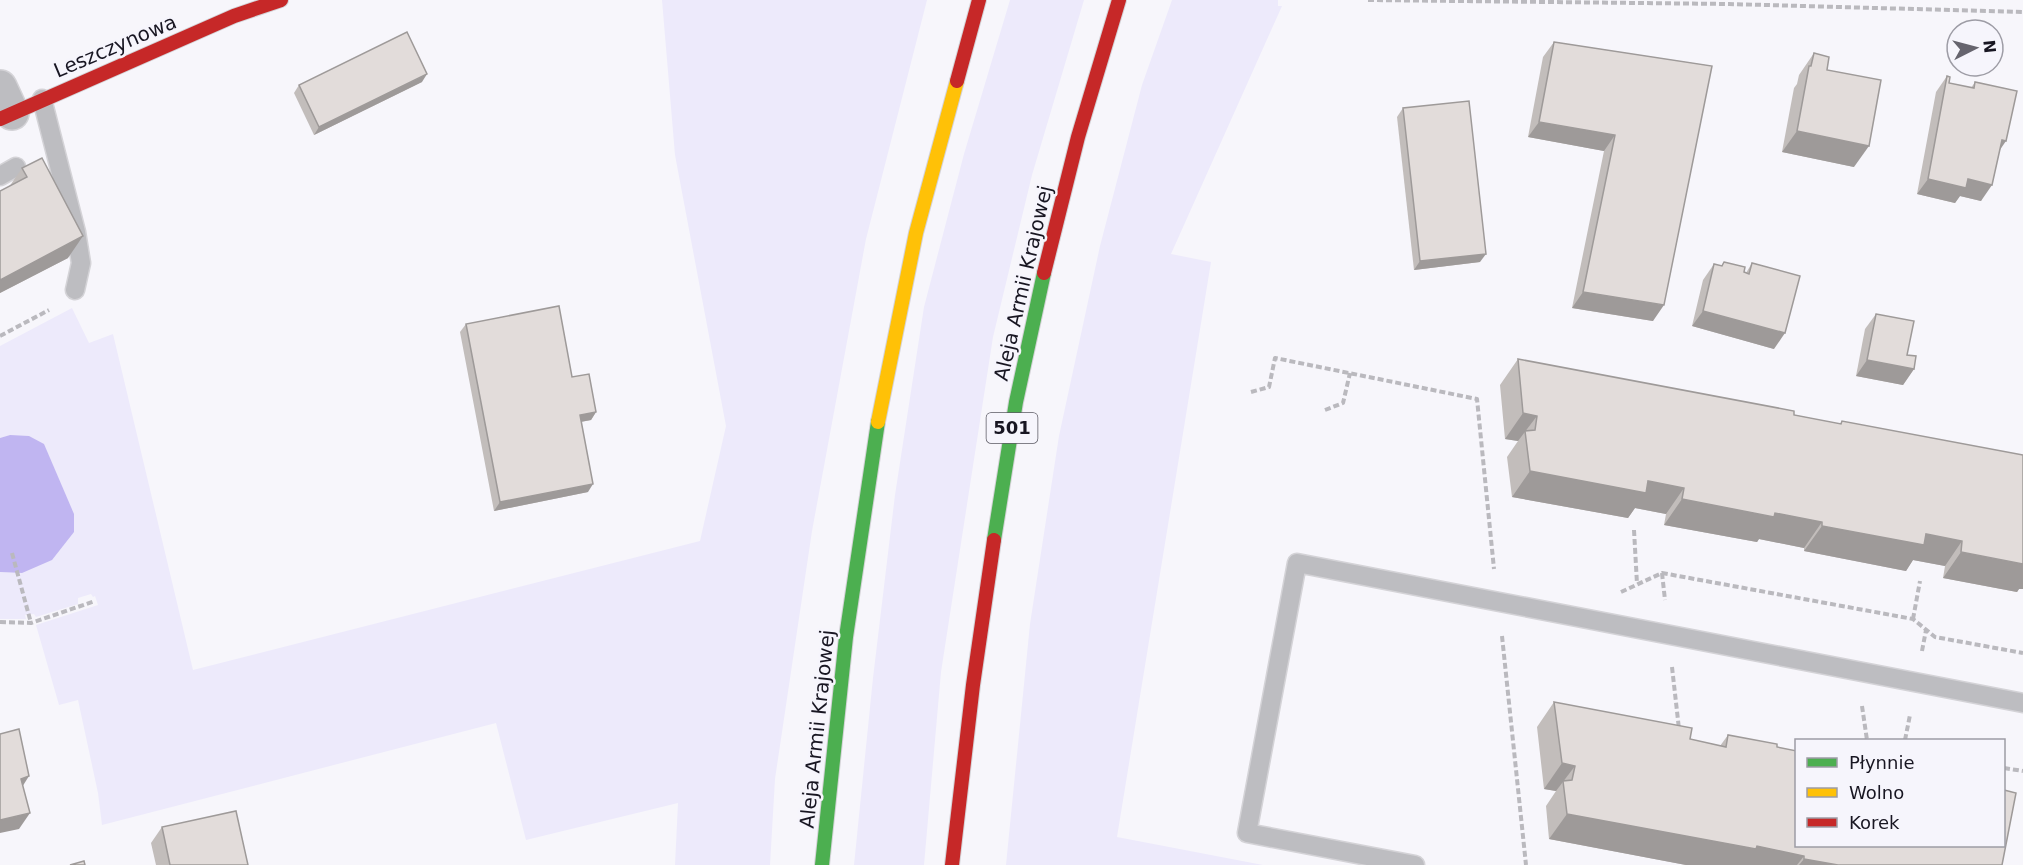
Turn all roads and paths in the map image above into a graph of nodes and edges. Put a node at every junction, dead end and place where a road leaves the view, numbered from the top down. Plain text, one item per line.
1 (281, 0) edge
2 (979, 0) edge
3 (1119, 0) edge
4 (1368, 0) edge
5 (1461, 1) edge
6 (2023, 12) edge
7 (42, 99) junction
8 (4, 106) edge
9 (75, 290) joint
10 (0, 336) edge
11 (1350, 373) junction
12 (1251, 392) dead end
13 (1325, 410) dead end
14 (1634, 530) dead end
15 (12, 553) dead end
16 (1494, 569) junction
17 (1505, 571) dead end
18 (1662, 573) junction
19 (1494, 575) dead end
20 (1920, 580) edge
21 (1637, 584) junction
22 (1621, 592) dead end
23 (1665, 596) dead end
24 (95, 601) dead end
25 (1498, 602) junction
26 (1913, 619) junction
27 (0, 622) edge
28 (31, 623) junction
29 (1926, 630) junction
30 (1669, 635) junction
31 (1923, 644) dead end
32 (2023, 654) edge
33 (2023, 703) edge
34 (1679, 729) edge
35 (2005, 768) edge
36 (2023, 771) edge
37 (822, 865) edge
38 (952, 865) edge
39 (1415, 865) edge
40 (1526, 865) edge

1 - 7 main road, Leszczynowa
2 - 37 main road, Aleja Armii Krajowej
3 - 38 main road, Aleja Armii Krajowej / 501
4 - 5 path
5 - 6 path
7 - 8 main road, Leszczynowa
7 - 9 lane
9 - 10 path
11 - 12 path
11 - 13 path
11 - 16 path
14 - 21 path
15 - 28 path
16 - 17 path
16 - 19 path
18 - 21 path
18 - 23 path
18 - 26 path
20 - 26 path
21 - 22 path
24 - 28 path
25 - 30 lane
25 - 39 lane
25 - 40 path
26 - 29 path
27 - 28 path
29 - 31 path
29 - 32 path
30 - 33 lane
30 - 34 path
35 - 36 path

